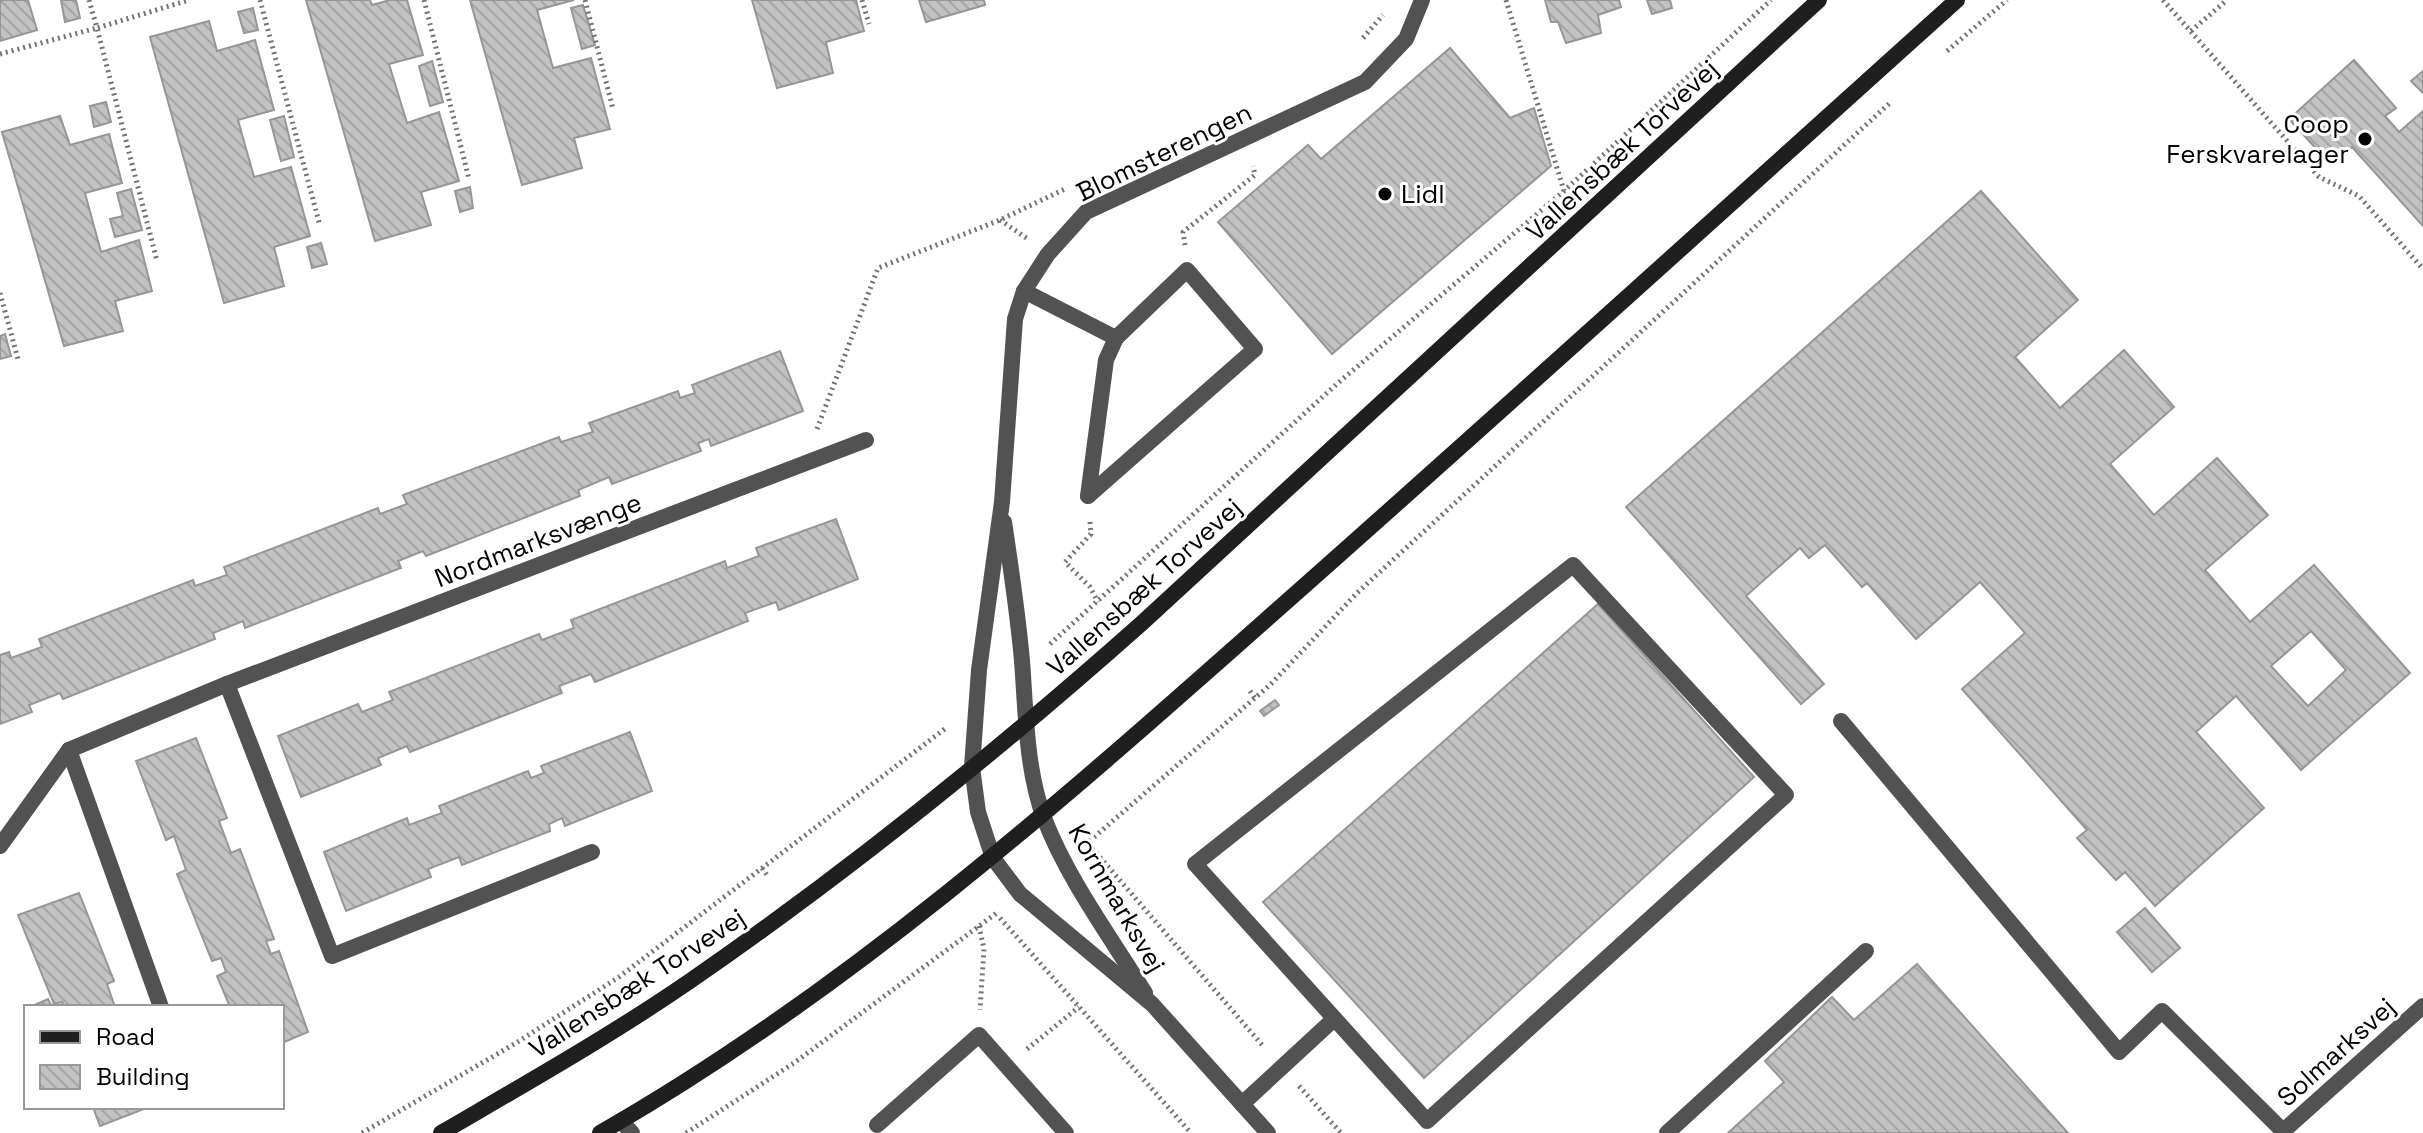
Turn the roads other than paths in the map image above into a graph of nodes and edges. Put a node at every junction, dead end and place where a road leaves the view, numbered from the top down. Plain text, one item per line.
1 (1422, 0) edge
2 (1819, 0) edge
3 (1957, 0) edge
4 (1024, 291) junction
5 (1116, 338) junction
6 (866, 440) dead end
7 (1002, 502) junction
8 (227, 684) junction
9 (1841, 721) dead end
10 (1026, 724) junction
11 (69, 750) junction
12 (972, 767) junction
13 (1043, 816) junction
14 (0, 846) edge
15 (592, 852) dead end
16 (993, 858) junction
17 (1866, 951) dead end
18 (1152, 1004) junction
19 (160, 1005) edge
20 (2423, 1006) edge
21 (1334, 1019) junction
22 (1242, 1104) junction
23 (877, 1125) dead end
24 (626, 1127) edge
25 (1427, 1127) edge
26 (2282, 1132) edge
27 (441, 1133) edge
28 (600, 1133) edge
29 (1066, 1133) edge
30 (1268, 1133) edge
31 (1667, 1133) edge

1 - 4 street, Blomsterengen
2 - 10 street, Vallensbæk Torvevej
3 - 13 street
4 - 5 street
4 - 7 street, Blomsterengen
5 - 5 street
6 - 8 street, Nordmarksvænge
7 - 10 street, Blomsterengen
7 - 12 street, Blomsterengen
8 - 11 street, Nordmarksvænge
8 - 15 street
9 - 26 street
10 - 12 street, Vallensbæk Torvevej
10 - 13 street, Kornmarksvej
11 - 14 street
11 - 19 street
12 - 16 street, Kornmarksvej
12 - 27 street, Vallensbæk Torvevej
13 - 16 street
13 - 18 street, Kornmarksvej
16 - 18 street, Kornmarksvej
16 - 24 street
17 - 31 street
18 - 22 street, Kornmarksvej
20 - 26 street, Solmarksvej
21 - 22 street
21 - 25 street
21 - 25 street
22 - 30 street, Kornmarksvej
23 - 29 street
24 - 28 street

